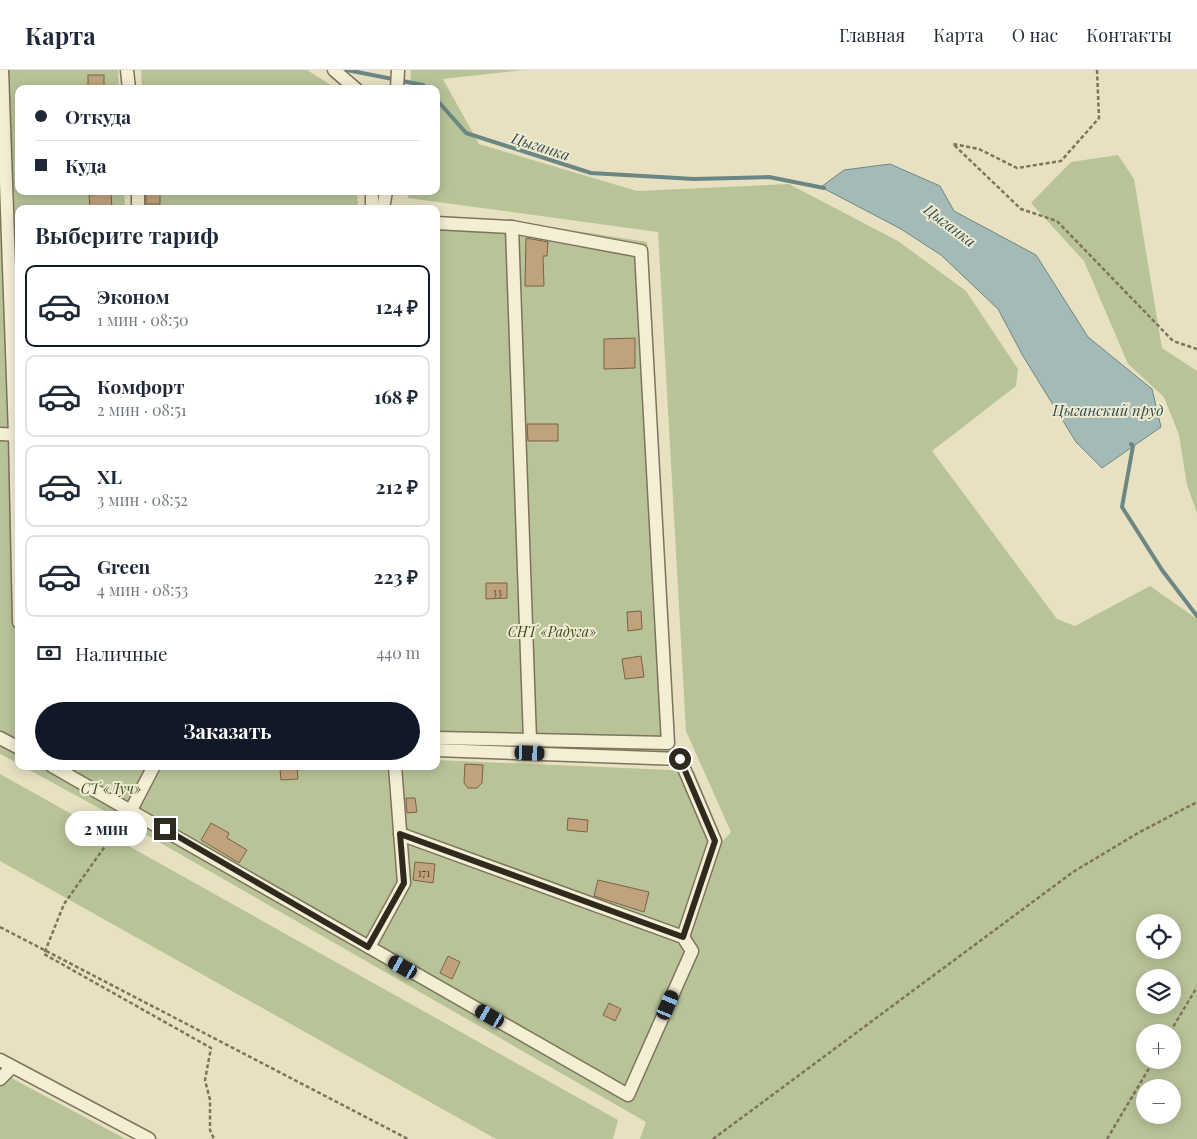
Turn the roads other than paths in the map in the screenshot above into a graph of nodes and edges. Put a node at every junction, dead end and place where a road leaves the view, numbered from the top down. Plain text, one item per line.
1 (2, 70) edge
2 (127, 70) edge
3 (334, 70) edge
4 (398, 70) edge
5 (129, 85) edge
6 (351, 85) edge
7 (396, 85) edge
8 (440, 223) edge
9 (512, 227) junction
10 (15, 386) edge
11 (0, 434) edge
12 (15, 435) edge
13 (0, 738) edge
14 (440, 738) edge
15 (530, 740) junction
16 (15, 746) edge
17 (440, 750) edge
18 (59, 770) edge
19 (152, 770) edge
20 (395, 770) edge
21 (131, 810) junction
22 (400, 834) junction
23 (683, 937) junction
24 (368, 947) junction
25 (0, 1060) edge
26 (12, 1067) junction
27 (0, 1079) edge
28 (143, 1138) edge

1 - 10 street
2 - 5 street
3 - 6 street
4 - 7 street
8 - 9 street
9 - 15 street
9 - 15 street
11 - 12 street
13 - 16 street
14 - 15 street
17 - 23 street
18 - 21 street
19 - 21 street
20 - 22 street
21 - 24 street
22 - 23 street
22 - 24 street
23 - 24 street
25 - 26 street
26 - 27 street
26 - 28 street

